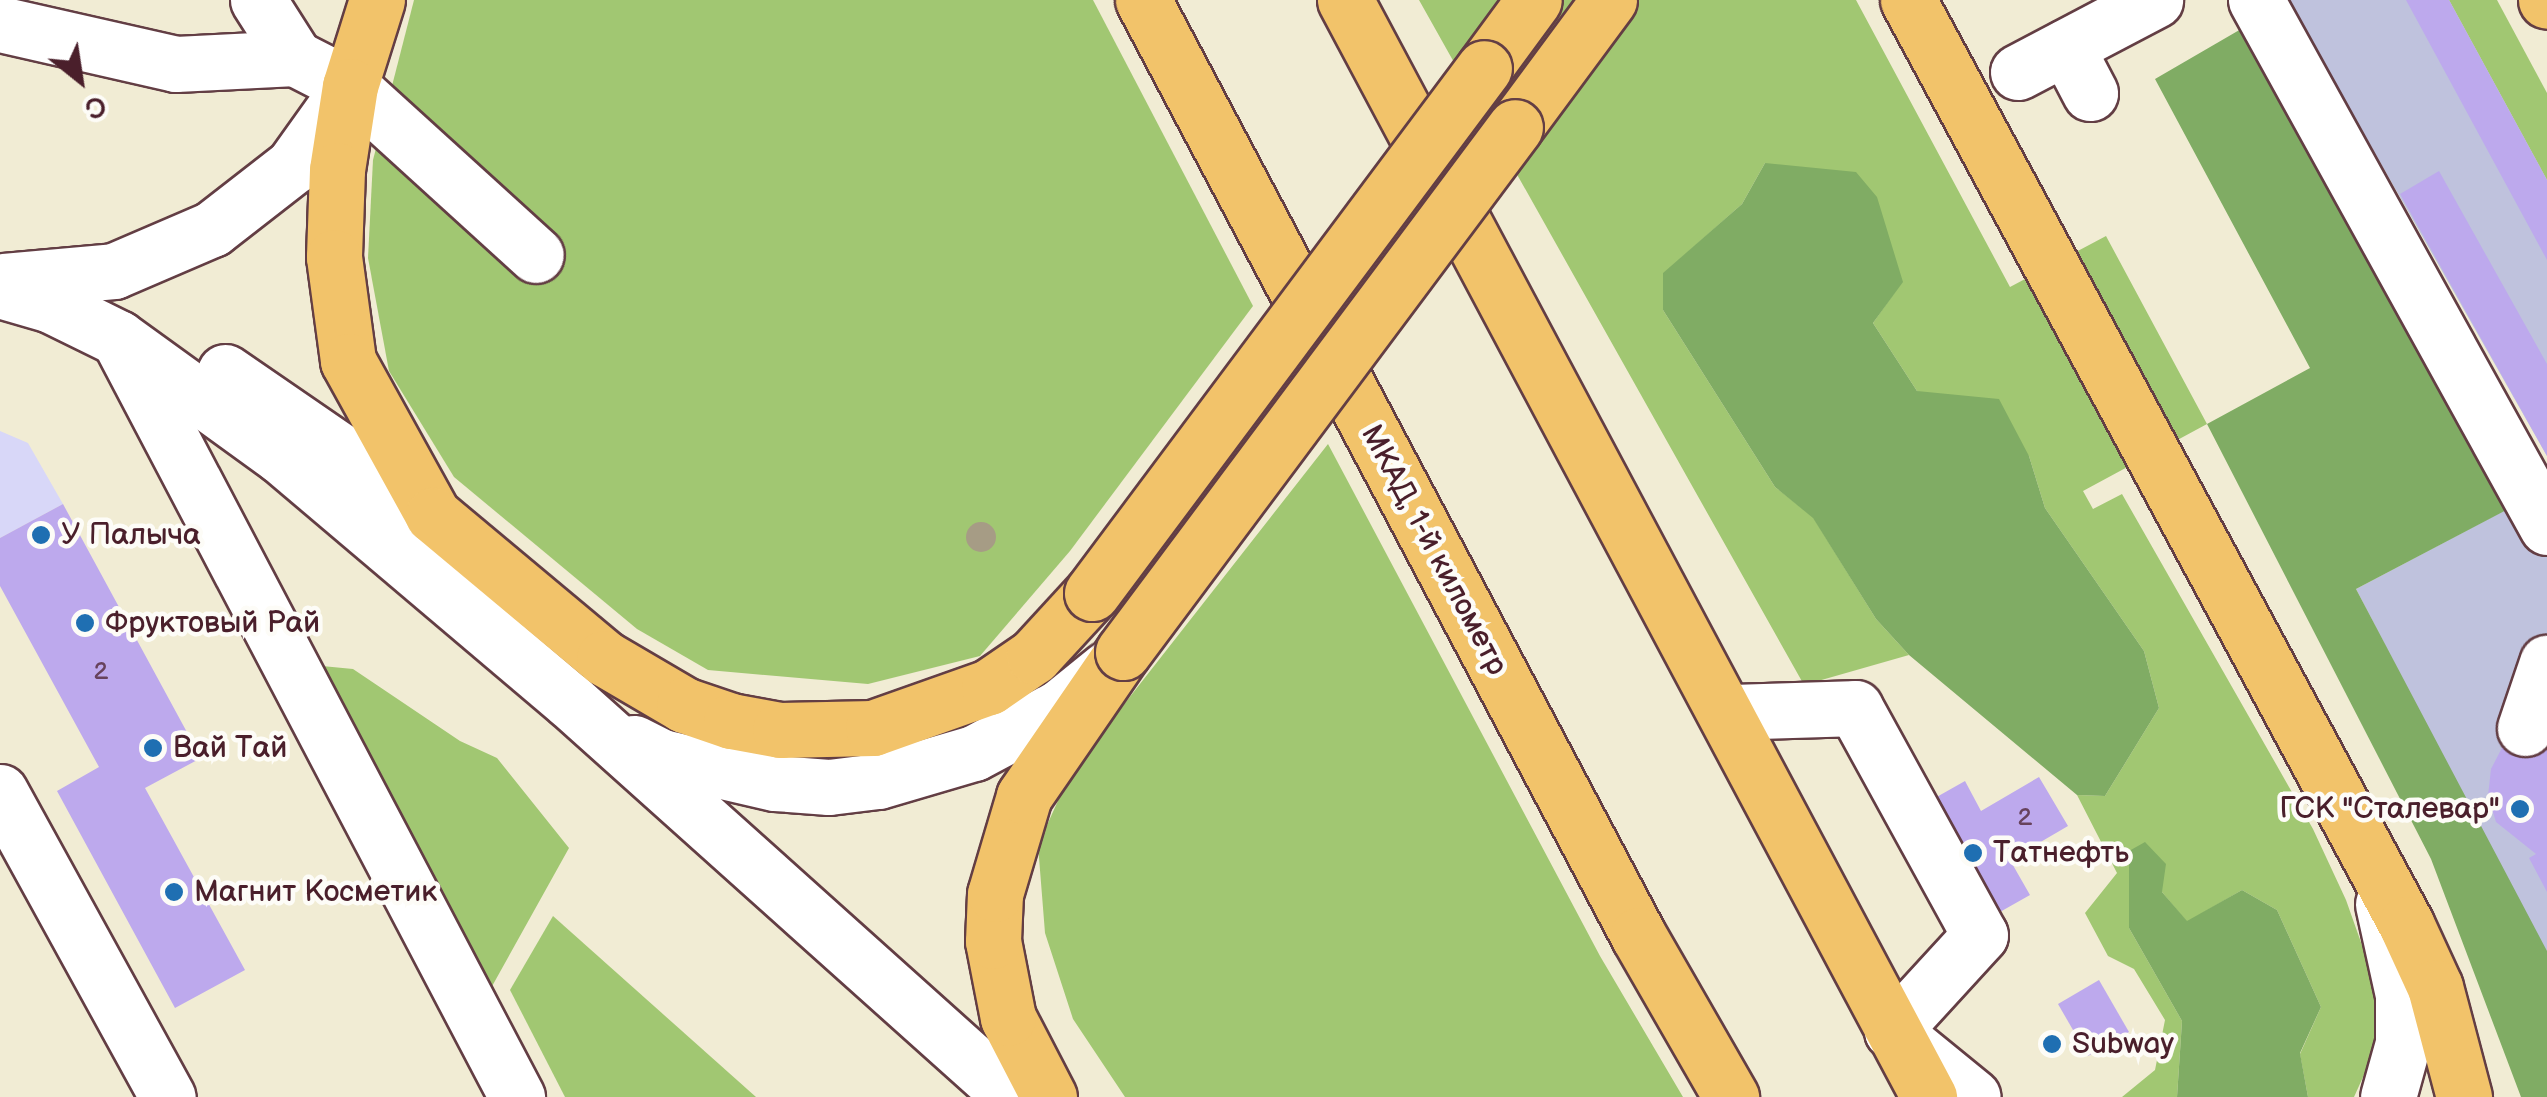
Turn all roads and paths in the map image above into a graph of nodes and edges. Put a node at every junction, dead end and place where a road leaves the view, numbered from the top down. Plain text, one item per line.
1 (258, 0) edge
2 (376, 0) edge
3 (1142, 0) edge
4 (1345, 0) edge
5 (1534, 0) edge
6 (1609, 0) edge
7 (1619, 0) edge
8 (1890, 0) edge
9 (1908, 0) edge
10 (2155, 0) edge
11 (2256, 0) edge
12 (0, 24) edge
13 (1575, 46) junction
14 (295, 58) junction
15 (2018, 72) dead end
16 (1952, 83) junction
17 (350, 86) junction
18 (536, 255) dead end
19 (0, 281) edge
20 (0, 290) edge
21 (118, 338) junction
22 (261, 441) junction
23 (432, 515) junction
24 (2547, 528) edge
25 (228, 547) junction
26 (1123, 652) junction
27 (2547, 664) edge
28 (569, 700) junction
29 (1728, 712) junction
30 (2525, 728) dead end
31 (0, 792) edge
32 (2360, 840) junction
33 (1892, 1031) junction
34 (168, 1097) edge
35 (518, 1097) edge
36 (1012, 1097) edge
37 (1049, 1097) edge
38 (1731, 1097) edge
39 (1929, 1097) edge
40 (1973, 1097) edge
41 (2388, 1097) edge
42 (2464, 1097) edge

1 - 14 street
2 - 17 main road
3 - 38 main road, МКАД, 1-й километр
4 - 29 main road
5 - 23 main road, bridge
6 - 13 main road
7 - 13 street
8 - 16 street
9 - 16 main road
10 - 15 street
11 - 24 street
12 - 14 street
13 - 26 main road, bridge
14 - 17 street
16 - 32 main road
17 - 18 street
17 - 19 street
17 - 23 main road
19 - 23 street
20 - 21 street
21 - 22 street
21 - 25 street
22 - 25 street
22 - 28 street
25 - 35 street
26 - 28 street
26 - 37 main road
27 - 30 street
28 - 36 street
29 - 33 main road
29 - 33 street
31 - 34 street
32 - 41 street
32 - 42 main road
33 - 39 main road
33 - 40 street

